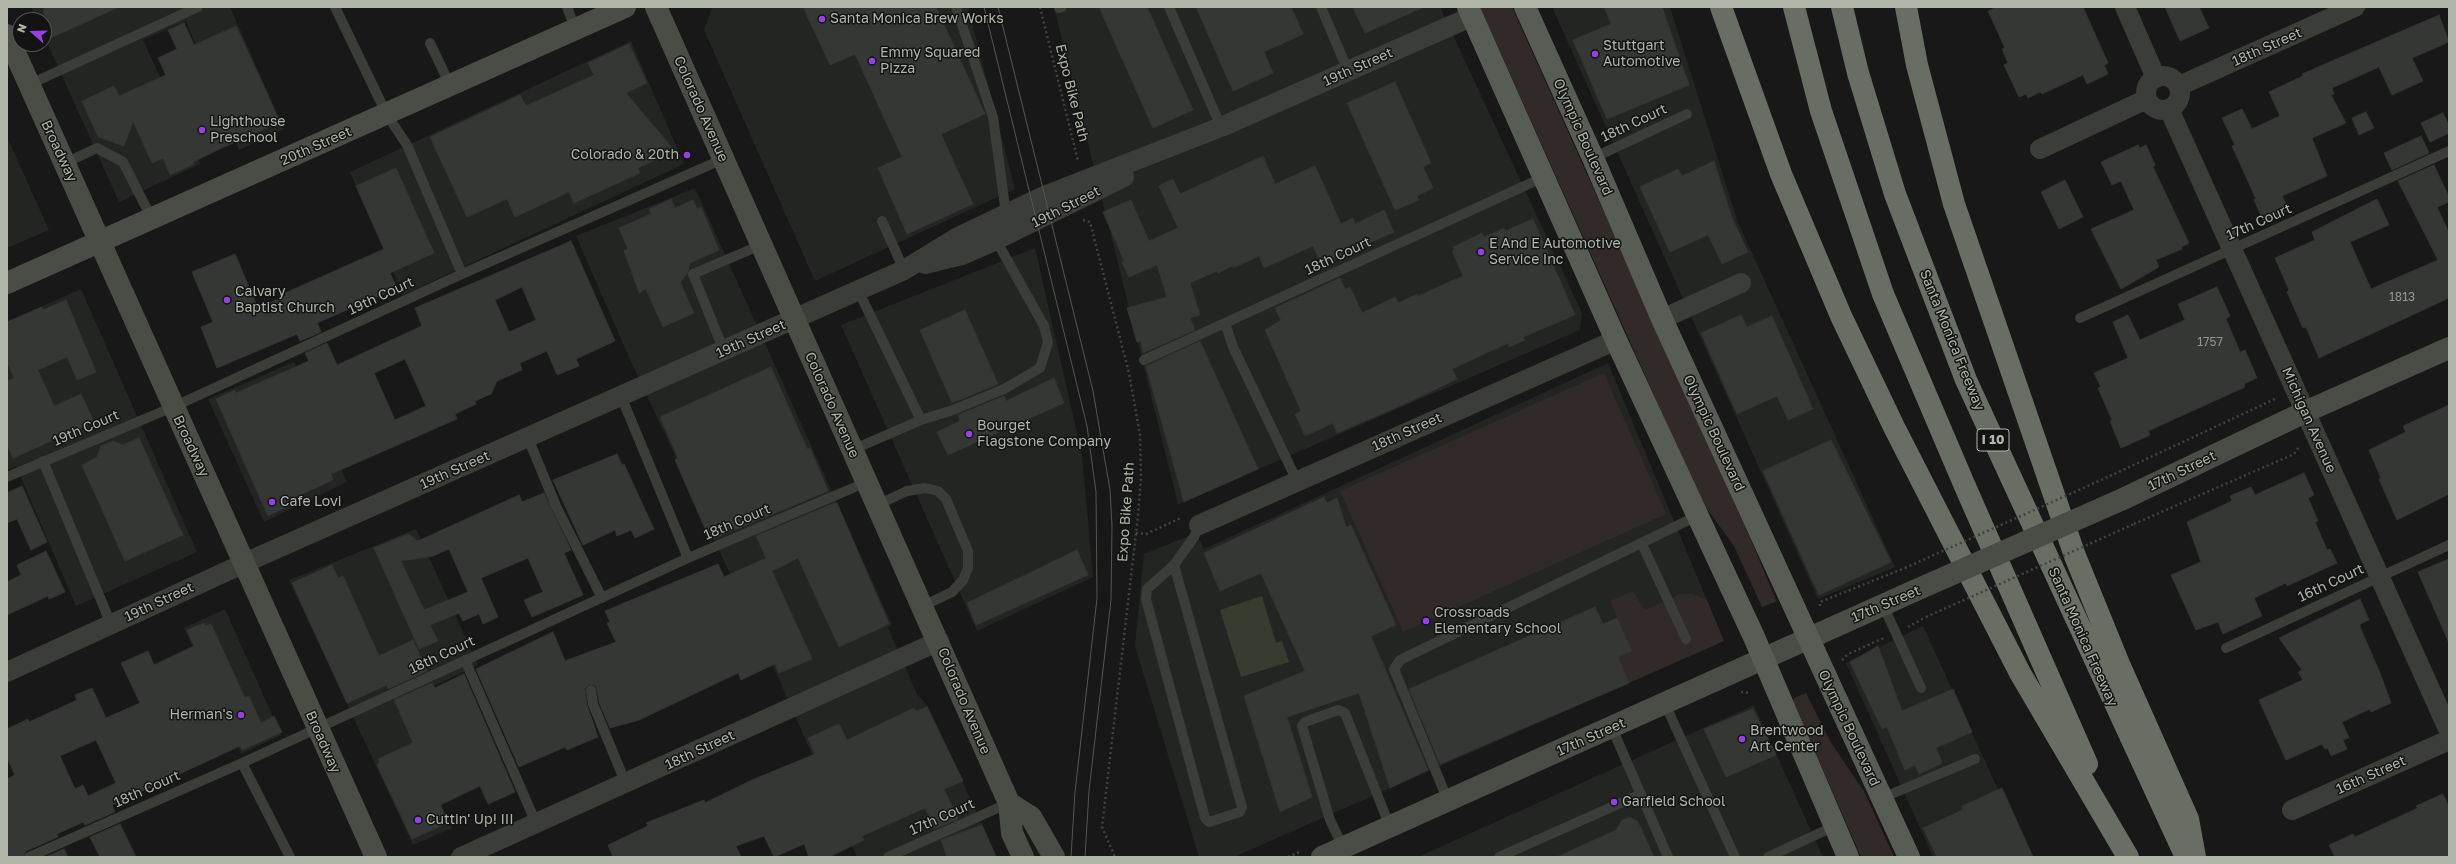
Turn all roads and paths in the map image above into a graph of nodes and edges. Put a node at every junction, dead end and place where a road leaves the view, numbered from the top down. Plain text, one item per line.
1 (198, 7) edge
2 (335, 7) edge
3 (567, 7) edge
4 (625, 7) edge
5 (656, 7) edge
6 (956, 7) edge
7 (1040, 7) edge
8 (1169, 7) edge
9 (1321, 7) edge
10 (1525, 7) edge
11 (1721, 7) edge
12 (1794, 7) edge
13 (1842, 7) edge
14 (1906, 7) edge
15 (2125, 7) edge
16 (2355, 7) edge
17 (1471, 12) edge
18 (575, 28) junction
19 (7, 35) edge
20 (430, 43) dead end
21 (1348, 71) junction
22 (2156, 78) junction
23 (28, 85) junction
24 (450, 85) junction
25 (2179, 86) junction
26 (2147, 99) junction
27 (2169, 109) junction
28 (1687, 114) dead end
29 (387, 115) junction
30 (1220, 127) junction
31 (2040, 148) dead end
32 (2449, 151) edge
33 (1593, 158) junction
34 (723, 159) junction
35 (65, 163) junction
36 (1077, 166) dead end
37 (1544, 177) junction
38 (1006, 214) junction
39 (1077, 218) dead end
40 (152, 219) junction
41 (882, 221) dead end
42 (996, 240) junction
43 (100, 242) junction
44 (761, 245) junction
45 (2232, 249) junction
46 (904, 270) junction
47 (462, 274) junction
48 (7, 283) edge
49 (1741, 283) dead end
50 (858, 290) junction
51 (2080, 318) dead end
52 (1662, 319) junction
53 (794, 320) junction
54 (1225, 323) junction
55 (1616, 340) junction
56 (2449, 348) edge
57 (724, 351) junction
58 (1144, 360) dead end
59 (621, 396) junction
60 (2281, 396) dead end
61 (173, 407) junction
62 (2306, 412) junction
63 (920, 420) junction
64 (528, 438) junction
65 (2301, 445) dead end
66 (852, 450) junction
67 (43, 461) junction
68 (7, 477) edge
69 (1297, 481) junction
70 (867, 482) junction
71 (877, 505) junction
72 (1697, 516) junction
73 (1199, 525) junction
74 (1136, 533) junction
75 (1642, 544) junction
76 (2449, 545) edge
77 (688, 558) junction
78 (244, 564) junction
79 (1174, 565) junction
80 (2379, 576) junction
81 (602, 598) junction
82 (1883, 605) junction
83 (923, 606) junction
84 (1820, 606) dead end
85 (111, 624) junction
86 (1896, 633) junction
87 (1808, 638) junction
88 (1686, 639) dead end
89 (939, 641) junction
90 (2226, 648) dead end
91 (1762, 659) junction
92 (465, 660) junction
93 (1842, 660) dead end
94 (7, 672) edge
95 (1921, 688) dead end
96 (592, 690) dead end
97 (1666, 704) junction
98 (317, 728) junction
99 (1612, 728) junction
100 (2449, 731) edge
101 (2449, 740) edge
102 (1975, 759) dead end
103 (242, 762) junction
104 (626, 784) junction
105 (1641, 794) junction
106 (1882, 798) junction
107 (1448, 801) junction
108 (1009, 802) junction
109 (2292, 810) dead end
110 (536, 823) junction
111 (1835, 826) junction
112 (1390, 827) junction
113 (1343, 847) junction
114 (30, 857) edge
115 (290, 857) edge
116 (376, 857) edge
117 (461, 857) edge
118 (888, 857) edge
119 (1023, 857) edge
120 (1054, 857) edge
121 (1115, 857) edge
122 (1322, 857) edge
123 (1499, 857) edge
124 (1668, 857) edge
125 (1735, 857) edge
126 (1768, 857) edge
127 (1848, 857) edge
128 (1909, 857) edge
129 (2128, 857) edge
130 (2186, 857) edge
131 (2195, 857) edge

1 - 23 lane
2 - 29 lane
3 - 18 lane
4 - 18 street, 20th Street
5 - 34 street, Colorado Avenue
6 - 38 lane
7 - 36 path, Expo Bike Path
8 - 30 lane
9 - 21 lane
10 - 33 main road, Olympic Boulevard
11 - 129 highway
12 - 129 highway
13 - 130 highway, Santa Monica Freeway / I 10
14 - 131 highway
15 - 22 street
16 - 25 street, 18th Street
17 - 21 street, 19th Street
17 - 37 main road
18 - 24 street, 20th Street
19 - 23 street, Broadway
20 - 24 lane
21 - 30 street, 19th Street
22 - 25 street
22 - 26 street
23 - 35 street, Broadway
24 - 29 street, 20th Street
25 - 27 street
26 - 27 street
26 - 31 street
27 - 45 street, Michigan Avenue
28 - 33 lane, 18th Court
29 - 40 street, 20th Street
29 - 47 lane
30 - 38 street, 19th Street
30 - 42 street, 19th Street
32 - 45 lane, 17th Court
33 - 52 main road, Olympic Boulevard
34 - 44 street, Colorado Avenue
34 - 47 lane, 19th Court
35 - 40 lane
35 - 43 street, Broadway
37 - 54 lane, 18th Court
37 - 55 main road
38 - 46 street, 19th Street
39 - 74 path, Expo Bike Path
40 - 43 street, 20th Street
41 - 46 lane
42 - 46 street, 19th Street
42 - 63 lane
43 - 48 street, 20th Street
43 - 61 street, Broadway
44 - 53 street, Colorado Avenue
44 - 57 lane
45 - 51 lane, 17th Court
45 - 62 street, Michigan Avenue
46 - 50 street, 19th Street
47 - 61 lane, 19th Court
49 - 52 street
50 - 53 street, 19th Street
50 - 63 lane
52 - 87 main road, Olympic Boulevard
53 - 57 street, 19th Street
53 - 66 street, Colorado Avenue
54 - 58 lane, 18th Court
54 - 69 lane
55 - 69 street, 18th Street
55 - 72 main road
56 - 62 street, 17th Street
57 - 59 street, 19th Street
59 - 64 street, 19th Street
59 - 77 lane
60 - 84 path, bridge
61 - 67 lane, 19th Court
61 - 78 street, Broadway
62 - 80 street, Michigan Avenue
62 - 82 street, 17th Street, bridge
63 - 66 lane
64 - 78 street, 19th Street
64 - 81 lane
65 - 86 path, bridge
66 - 70 street, Colorado Avenue
67 - 68 lane, 19th Court
67 - 85 lane
69 - 73 street, 18th Street
70 - 71 street, Colorado Avenue
70 - 77 lane, 18th Court
71 - 83 street, Colorado Avenue
71 - 83 lane
72 - 75 lane
72 - 91 main road
73 - 74 path
73 - 79 lane
74 - 121 path, Expo Bike Path
75 - 88 lane
75 - 107 lane
76 - 80 lane, 16th Court
77 - 81 lane, 18th Court
78 - 85 street, 19th Street
78 - 98 street, Broadway
79 - 79 lane
80 - 90 lane, 16th Court
80 - 100 street, Michigan Avenue
81 - 92 lane, 18th Court
82 - 86 lane
82 - 87 street, 17th Street
83 - 89 street, Colorado Avenue
85 - 94 street, 19th Street
86 - 93 path
86 - 95 lane
87 - 91 street, 17th Street
87 - 106 main road, Olympic Boulevard
89 - 104 street, 18th Street
89 - 108 street, Colorado Avenue
91 - 97 street, 17th Street
91 - 111 main road
92 - 98 lane, 18th Court
92 - 110 lane
96 - 104 lane
97 - 99 street, 17th Street
97 - 125 lane
98 - 103 lane, 18th Court
98 - 116 street, Broadway
99 - 105 lane
99 - 107 street, 17th Street
101 - 109 street, 16th Street
102 - 106 lane
103 - 114 lane, 18th Court
103 - 115 lane
104 - 110 street, 18th Street
105 - 123 lane
105 - 124 lane
106 - 128 main road, Olympic Boulevard
107 - 112 street, 17th Street
108 - 118 lane, 17th Court
108 - 119 street, Colorado Avenue
108 - 120 street
110 - 117 street, 18th Street
111 - 126 lane
111 - 127 main road
112 - 113 street, 17th Street
112 - 113 lane
113 - 122 street, 17th Street

